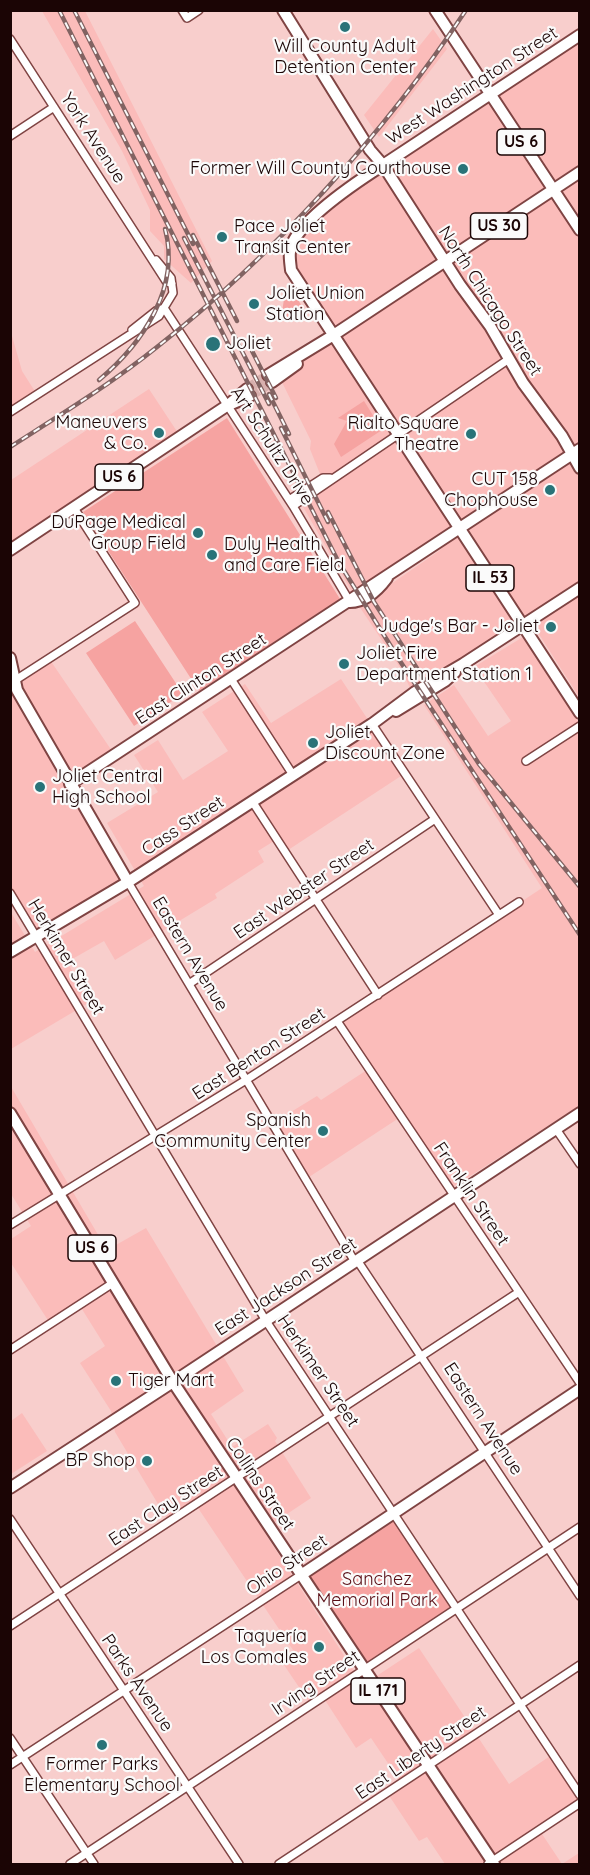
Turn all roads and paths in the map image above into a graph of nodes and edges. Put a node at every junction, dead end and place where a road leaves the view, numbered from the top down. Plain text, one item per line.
1 (182, 10) edge
2 (199, 10) edge
3 (283, 10) edge
4 (435, 10) edge
5 (579, 35) edge
6 (10, 39) edge
7 (490, 94) junction
8 (54, 107) junction
9 (10, 136) edge
10 (383, 165) junction
11 (579, 172) edge
12 (553, 190) junction
13 (579, 230) edge
14 (444, 262) junction
15 (164, 308) junction
16 (332, 336) junction
17 (509, 359) junction
18 (270, 378) tunnel mouth
19 (249, 392) tunnel mouth
20 (228, 405) junction
21 (10, 412) edge
22 (396, 434) junction
23 (575, 452) edge
24 (579, 468) edge
25 (291, 503) junction
26 (74, 508) junction
27 (458, 530) junction
28 (10, 550) edge
29 (579, 588) edge
30 (350, 602) junction
31 (522, 626) junction
32 (10, 658) edge
33 (231, 679) junction
34 (14, 681) junction
35 (579, 713) edge
36 (372, 724) junction
37 (579, 726) edge
38 (526, 761) dead end
39 (293, 775) junction
40 (70, 784) junction
41 (252, 801) junction
42 (435, 819) junction
43 (128, 882) junction
44 (10, 893) edge
45 (315, 900) junction
46 (519, 902) dead end
47 (499, 915) junction
48 (37, 936) junction
49 (10, 952) edge
50 (189, 984) junction
51 (378, 995) junction
52 (337, 1021) junction
53 (246, 1080) junction
54 (10, 1113) edge
55 (579, 1113) edge
56 (556, 1129) junction
57 (154, 1137) junction
58 (579, 1164) edge
59 (60, 1195) junction
60 (455, 1196) junction
61 (10, 1225) edge
62 (356, 1261) junction
63 (113, 1283) junction
64 (519, 1292) junction
65 (266, 1321) junction
66 (10, 1350) edge
67 (421, 1356) junction
68 (173, 1382) junction
69 (579, 1383) edge
70 (579, 1389) edge
71 (330, 1416) junction
72 (485, 1451) junction
73 (236, 1478) junction
74 (10, 1488) edge
75 (394, 1513) junction
76 (10, 1519) edge
77 (579, 1527) edge
78 (548, 1548) junction
79 (301, 1575) junction
80 (60, 1593) junction
81 (579, 1596) edge
82 (457, 1608) junction
83 (10, 1626) edge
84 (579, 1665) edge
85 (364, 1670) junction
86 (124, 1691) junction
87 (520, 1705) junction
88 (10, 1738) edge
89 (23, 1757) junction
90 (10, 1765) edge
91 (428, 1767) junction
92 (188, 1786) junction
93 (579, 1795) edge
94 (579, 1803) edge
95 (87, 1853) junction
96 (70, 1864) edge
97 (94, 1864) edge
98 (239, 1864) edge
99 (279, 1864) edge
100 (491, 1864) edge

1 - 2 street
3 - 10 main road, North Chicago Street
4 - 7 main road, US 6
5 - 7 main road, West Washington Street
6 - 8 street, York Avenue
7 - 10 main road, West Washington Street
7 - 12 main road, US 6
8 - 9 street
8 - 15 street, York Avenue
10 - 14 main road, North Chicago Street
10 - 16 main road, West Washington Street
11 - 12 main road, US 30
12 - 13 main road, US 6
12 - 14 main road, US 30
14 - 16 main road, US 30
14 - 17 main road, North Chicago Street
15 - 20 street, Art Schultz Drive
15 - 21 street
16 - 18 main road
16 - 22 main road, IL 53
17 - 22 street
17 - 23 main road, North Chicago Street
19 - 20 main road, US 6
20 - 25 street, Art Schultz Drive
20 - 26 main road, US 6
22 - 25 street
22 - 27 main road, IL 53
23 - 24 main road, North Chicago Street
23 - 27 main road, East Clinton Street
25 - 30 street, Art Schultz Drive
26 - 28 main road, US 6
26 - 34 street
27 - 30 main road, East Clinton Street
27 - 31 main road, IL 53
29 - 31 main road, Cass Street
30 - 33 main road, East Clinton Street
31 - 35 main road, IL 53
31 - 36 main road, Cass Street
32 - 34 main road, Eastern Avenue
33 - 39 street
33 - 40 main road, East Clinton Street
34 - 40 main road, Eastern Avenue
36 - 39 main road, Cass Street
36 - 42 street
37 - 38 street
39 - 41 main road, Cass Street
40 - 43 main road, Eastern Avenue
41 - 43 main road, Cass Street
41 - 45 street
42 - 45 street, East Webster Street
42 - 47 street
43 - 48 main road, Cass Street
43 - 50 street, Eastern Avenue
44 - 48 street, Herkimer Street
45 - 50 street, East Webster Street
45 - 51 street
46 - 47 street, East Benton Street
47 - 51 street, East Benton Street
48 - 49 main road, Cass Street
48 - 57 street, Herkimer Street
50 - 53 street, Eastern Avenue
51 - 52 street, East Benton Street
52 - 53 street, East Benton Street
52 - 60 street, Franklin Street
53 - 57 street, East Benton Street
53 - 62 street, Eastern Avenue
54 - 59 main road, Collins Street / US 6
55 - 56 main road, East Jackson Street
56 - 58 street
56 - 60 main road, East Jackson Street
57 - 59 street, East Benton Street
57 - 65 street, Herkimer Street
59 - 61 street, East Benton Street
59 - 63 main road, Collins Street / US 6
60 - 62 main road, East Jackson Street
60 - 64 street, Franklin Street
62 - 65 main road, East Jackson Street
62 - 67 street, Eastern Avenue
63 - 66 street
63 - 68 main road, Collins Street / US 6
64 - 67 street, East Clay Street
64 - 69 street, Franklin Street
65 - 68 main road, East Jackson Street
65 - 71 street, Herkimer Street
67 - 71 street, East Clay Street
67 - 72 street, Eastern Avenue
68 - 73 main road, Collins Street / IL 171
68 - 74 main road, East Jackson Street
70 - 72 main road, Ohio Street
71 - 73 street, East Clay Street
71 - 75 street, Herkimer Street
72 - 75 main road, Ohio Street
72 - 78 street, Eastern Avenue
73 - 79 main road, Collins Street / IL 171
73 - 80 street, East Clay Street
75 - 79 main road, Ohio Street
75 - 82 street, Herkimer Street
76 - 80 street, Parks Avenue
77 - 78 street, Irving Street
78 - 81 street, Eastern Avenue
78 - 82 street, Irving Street
79 - 85 main road, Collins Street / IL 171
79 - 86 street, Ohio Street
80 - 83 street, East Clay Street
80 - 86 street, Parks Avenue
82 - 85 street, Irving Street
82 - 87 street, Herkimer Street
84 - 87 street, East Liberty Street
85 - 91 main road, Collins Street / IL 171
85 - 92 street, Irving Street
86 - 89 street, Ohio Street
86 - 92 street, Parks Avenue
87 - 91 street, East Liberty Street
87 - 93 street, Herkimer Street
88 - 89 street
89 - 90 street, Ohio Street
89 - 95 street
91 - 99 street, East Liberty Street
91 - 100 main road, Collins Street / IL 171
92 - 95 street, Irving Street
92 - 98 street, Parks Avenue
94 - 100 street
95 - 96 street, Irving Street
95 - 97 street

